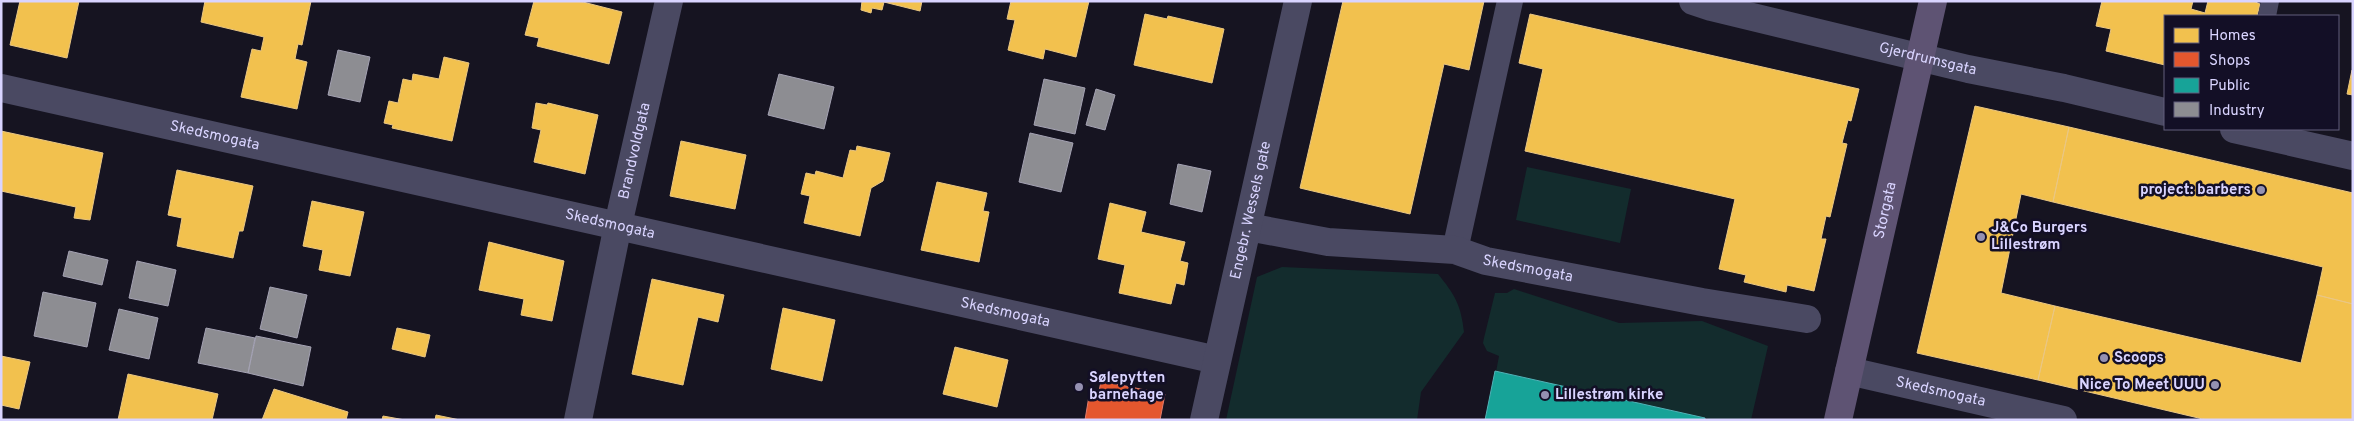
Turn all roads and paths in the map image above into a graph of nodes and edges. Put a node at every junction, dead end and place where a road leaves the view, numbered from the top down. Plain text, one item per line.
1 (670, 1) edge
2 (1298, 1) edge
3 (1510, 1) edge
4 (1693, 1) edge
5 (1932, 1) edge
6 (2270, 1) edge
7 (2267, 15) edge
8 (1920, 57) junction
9 (1, 88) edge
10 (2164, 112) edge
11 (2240, 130) edge
12 (2353, 156) edge
13 (618, 225) junction
14 (1248, 227) junction
15 (1455, 250) junction
16 (1807, 319) dead end
17 (1217, 360) junction
18 (1849, 370) junction
19 (578, 420) edge
20 (1204, 420) edge
21 (1838, 420) edge
22 (2063, 420) edge

1 - 13 street, Brandvoldgata
2 - 14 street, Engebr. Wessels gate
3 - 15 street
4 - 8 street, Gjerdrumsgata
5 - 8 main road, Storgata
6 - 7 lane
8 - 10 street, Gjerdrumsgata
8 - 18 main road, Storgata
9 - 13 street, Skedsmogata
11 - 12 street
13 - 17 street, Skedsmogata
13 - 19 street, Brandvoldgata
14 - 15 street, Skedsmogata
14 - 17 street, Engebr. Wessels gate
15 - 16 street, Skedsmogata
17 - 20 street, Engebr. Wessels gate
18 - 21 main road, Storgata
18 - 22 street, Skedsmogata

